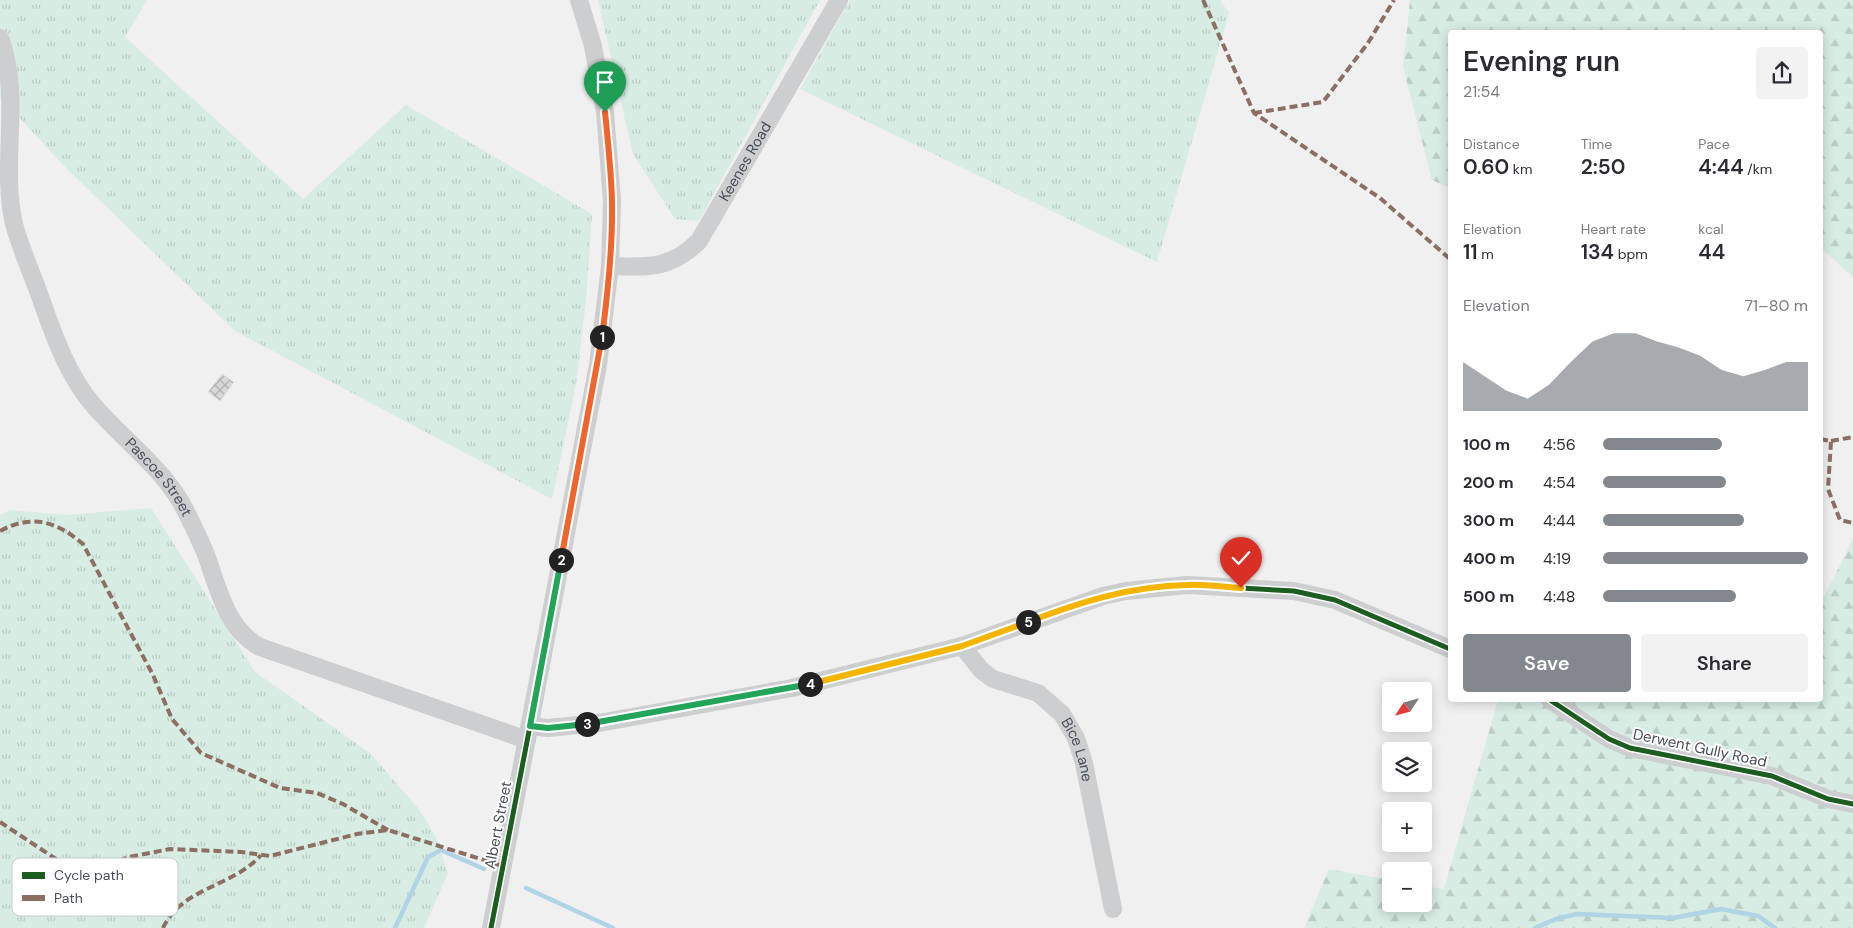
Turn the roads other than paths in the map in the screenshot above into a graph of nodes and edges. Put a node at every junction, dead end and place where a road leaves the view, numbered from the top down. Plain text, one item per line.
1 (579, 0) edge
2 (839, 0) edge
3 (0, 38) edge
4 (610, 266) junction
5 (962, 646) junction
6 (1448, 648) edge
7 (1553, 702) edge
8 (529, 733) junction
9 (1853, 804) edge
10 (1113, 909) dead end
11 (491, 928) edge

1 - 4 street, Albert Street
2 - 4 street, Keenes Road
3 - 8 street, Pascoe Street
4 - 8 street, Albert Street
5 - 6 street
5 - 8 street
5 - 10 street, Bice Lane
7 - 9 street, Derwent Gully Road
8 - 11 street, Albert Street

